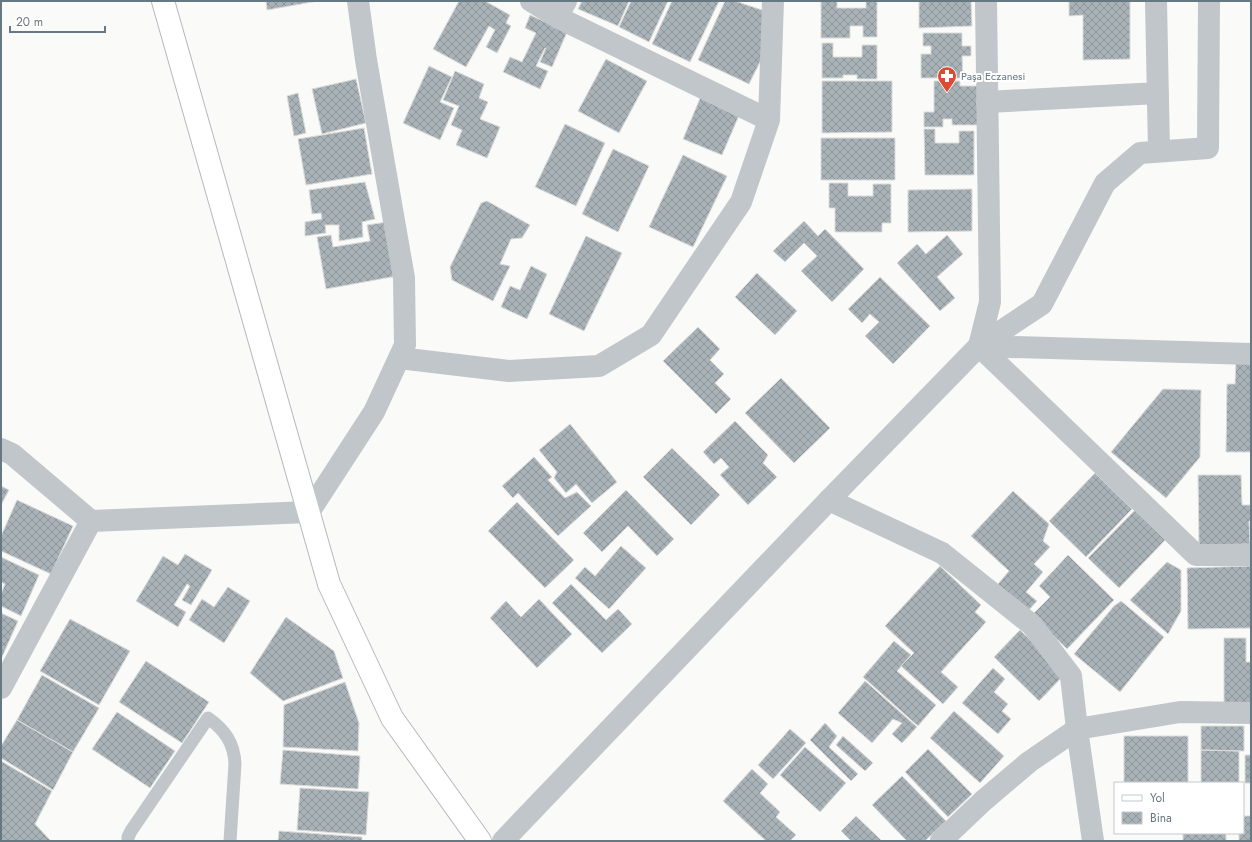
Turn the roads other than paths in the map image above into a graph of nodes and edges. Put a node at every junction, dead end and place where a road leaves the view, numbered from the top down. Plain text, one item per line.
1 (163, 1) edge
2 (358, 1) edge
3 (531, 1) edge
4 (773, 1) edge
5 (986, 1) edge
6 (1156, 1) edge
7 (1209, 1) edge
8 (562, 9) edge
9 (1158, 93) junction
10 (987, 102) junction
11 (769, 120) junction
12 (1159, 151) junction
13 (979, 346) junction
14 (1251, 354) edge
15 (399, 358) junction
16 (1, 449) edge
17 (829, 500) junction
18 (309, 512) junction
19 (91, 521) junction
20 (1251, 555) edge
21 (1, 688) edge
22 (1251, 713) edge
23 (1077, 728) junction
24 (128, 841) edge
25 (230, 841) edge
26 (480, 841) edge
27 (503, 841) edge
28 (941, 841) edge
29 (1093, 841) edge

1 - 18 main road
2 - 15 street
3 - 8 street
4 - 11 street
5 - 10 street
6 - 9 street
7 - 12 street
8 - 11 street
9 - 10 street
9 - 12 street
10 - 13 street
11 - 15 street
12 - 13 street
13 - 14 street
13 - 17 street
13 - 20 street
15 - 18 street
16 - 19 street
17 - 23 street
17 - 27 street
18 - 19 street
18 - 26 main road
19 - 21 street
22 - 23 street
23 - 28 street
23 - 29 street
24 - 25 lane

